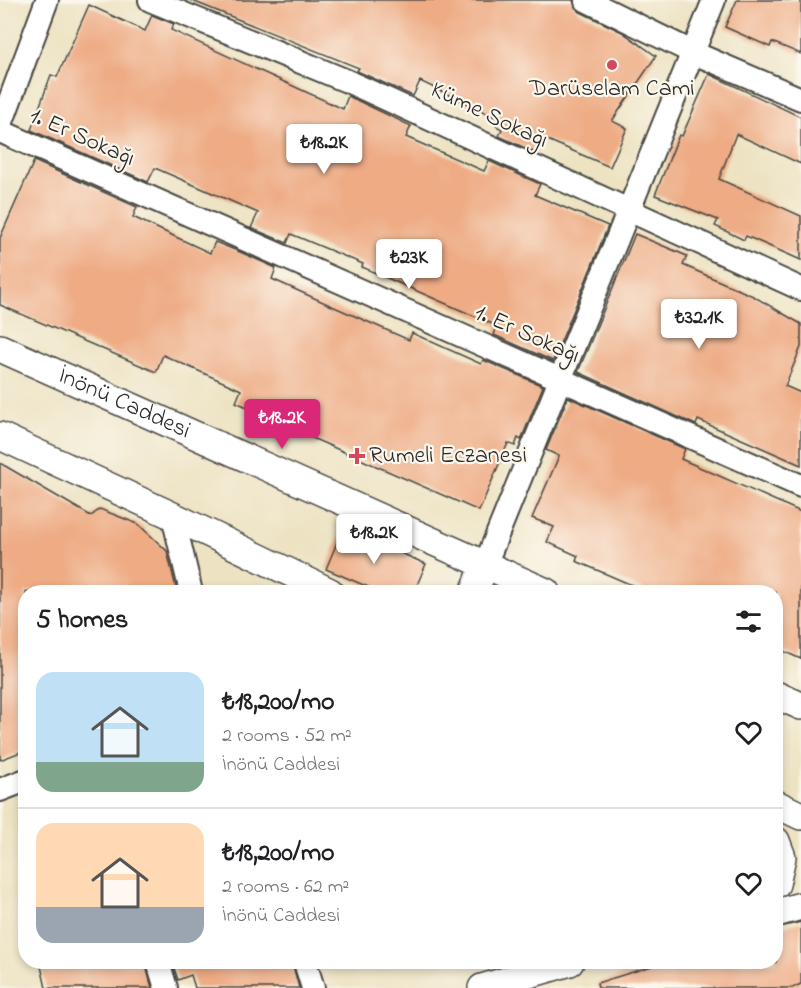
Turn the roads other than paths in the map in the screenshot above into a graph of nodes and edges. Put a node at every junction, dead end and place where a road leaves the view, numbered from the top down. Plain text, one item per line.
1 (48, 0) edge
2 (150, 0) edge
3 (586, 0) edge
4 (714, 0) edge
5 (693, 53) junction
6 (801, 99) edge
7 (0, 129) edge
8 (628, 211) junction
9 (801, 290) edge
10 (0, 348) edge
11 (561, 380) junction
12 (0, 436) edge
13 (801, 486) edge
14 (173, 516) junction
15 (485, 565) junction
16 (189, 585) edge
17 (316, 585) edge
18 (477, 585) edge
19 (530, 585) edge
20 (783, 698) edge
21 (801, 706) edge
22 (18, 783) edge
23 (0, 790) edge
24 (783, 807) edge
25 (801, 816) edge
26 (801, 906) edge
27 (783, 911) edge
28 (160, 969) edge
29 (307, 969) edge
30 (546, 969) edge
31 (166, 988) edge
32 (313, 988) edge
33 (482, 988) edge

1 - 7 street
2 - 8 street, Küme Sokağı
3 - 5 street
4 - 5 street
5 - 6 street
5 - 8 street
7 - 11 street, 1. Er Sokağı
8 - 9 street, Küme Sokağı
8 - 11 street
10 - 15 street, İnönü Caddesi
11 - 13 street, 1. Er Sokağı
11 - 15 street
12 - 14 street
14 - 16 street
14 - 17 street
15 - 18 street
15 - 19 street, İnönü Caddesi
20 - 21 street
22 - 23 street
24 - 25 street
26 - 27 street
28 - 31 street
29 - 32 street
30 - 33 street

